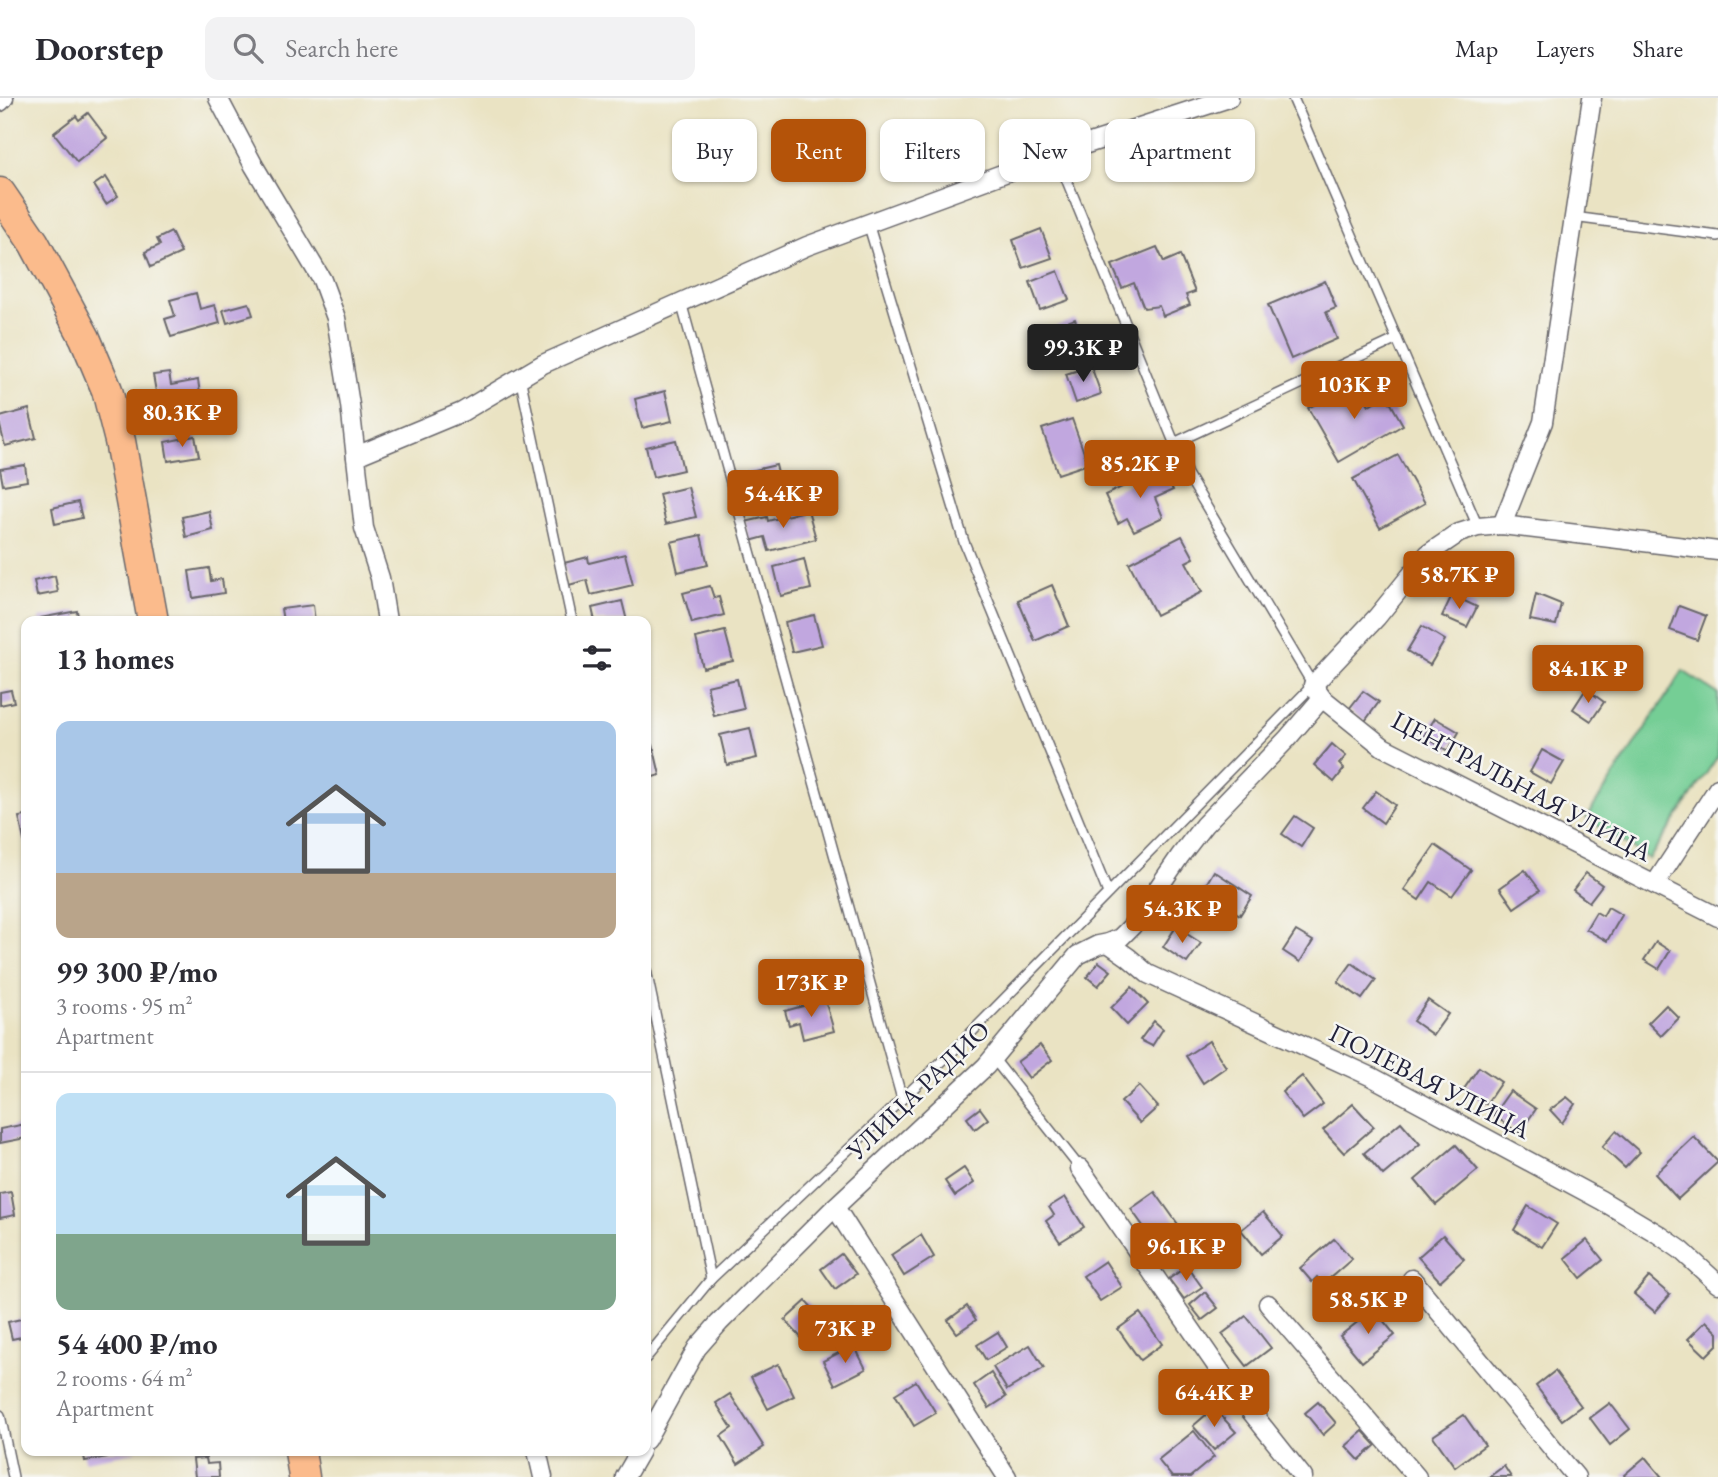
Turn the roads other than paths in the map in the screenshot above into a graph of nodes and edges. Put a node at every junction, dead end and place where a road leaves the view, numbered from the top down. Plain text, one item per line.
1 (4, 98) edge
2 (218, 98) edge
3 (1229, 98) edge
4 (1293, 98) edge
5 (1592, 98) edge
6 (0, 102) edge
7 (1091, 143) edge
8 (999, 175) edge
9 (1067, 182) edge
10 (0, 193) edge
11 (1573, 217) junction
12 (868, 223) junction
13 (0, 225) edge
14 (1718, 236) edge
15 (681, 302) junction
16 (1397, 339) junction
17 (520, 377) junction
18 (1174, 443) junction
19 (356, 456) junction
20 (1502, 525) junction
21 (1478, 527) junction
22 (1718, 551) edge
23 (134, 616) edge
24 (152, 616) edge
25 (386, 616) edge
26 (571, 616) edge
27 (1318, 692) junction
28 (1718, 788) edge
29 (1655, 884) junction
30 (1108, 894) junction
31 (1718, 917) edge
32 (1108, 943) junction
33 (651, 994) edge
34 (993, 1058) junction
35 (902, 1099) junction
36 (1080, 1168) joint
37 (835, 1207) junction
38 (711, 1279) junction
39 (1412, 1279) dead end
40 (1718, 1284) edge
41 (1268, 1304) dead end
42 (651, 1352) edge
43 (0, 1415) edge
44 (651, 1431) edge
45 (282, 1456) edge
46 (301, 1456) edge
47 (538, 1456) edge
48 (637, 1456) edge
49 (13, 1477) edge
50 (286, 1477) edge
51 (304, 1477) edge
52 (542, 1477) edge
53 (625, 1477) edge
54 (1007, 1477) edge
55 (1303, 1477) edge
56 (1417, 1477) edge
57 (1576, 1477) edge

1 - 6 street
2 - 19 street
3 - 7 street
4 - 16 lane
5 - 11 street
8 - 12 street
9 - 18 lane
10 - 24 main road
11 - 14 lane
11 - 20 street
12 - 15 street
12 - 30 lane
13 - 23 main road
15 - 17 street
15 - 35 lane
16 - 18 lane
16 - 21 lane
17 - 19 street
17 - 26 lane
18 - 27 lane
19 - 25 street
20 - 21 street
20 - 22 street
21 - 27 street, УЛИЦА РАДИО
27 - 29 street, ЦЕНТРАЛЬНАЯ УЛИЦА
27 - 30 lane
27 - 32 street, УЛИЦА РАДИО
28 - 29 street
29 - 31 street, ЦЕНТРАЛЬНАЯ УЛИЦА
30 - 35 lane
32 - 34 street, УЛИЦА РАДИО
32 - 40 street, ПОЛЕВАЯ УЛИЦА
33 - 38 lane
34 - 36 lane
34 - 37 street, УЛИЦА РАДИО
35 - 38 lane
36 - 55 street
37 - 44 street, УЛИЦА РАДИО
37 - 54 street
38 - 42 lane
39 - 57 street
41 - 56 street
43 - 49 lane
45 - 50 main road
46 - 51 main road
47 - 52 street
48 - 53 street

